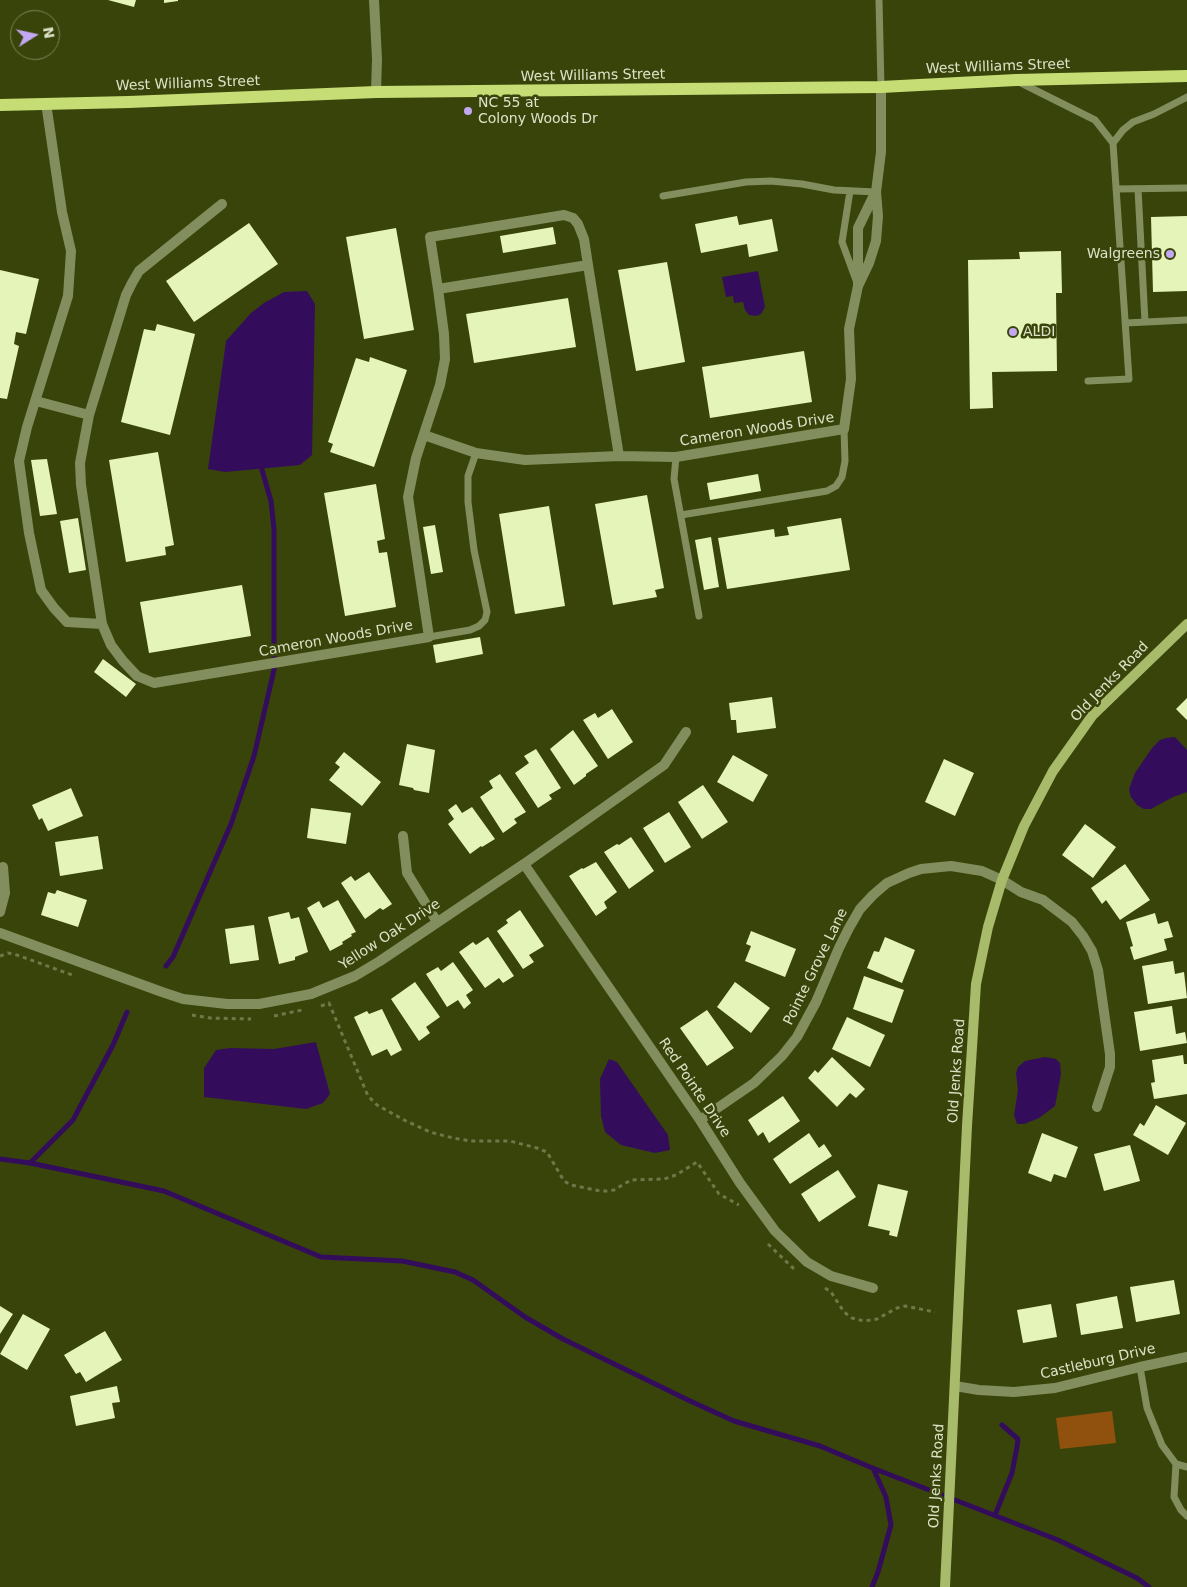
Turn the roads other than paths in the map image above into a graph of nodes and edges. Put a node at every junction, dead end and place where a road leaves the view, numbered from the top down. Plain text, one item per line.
1 (374, 0) edge
2 (878, 0) edge
3 (1187, 76) edge
4 (1016, 80) junction
5 (881, 87) junction
6 (376, 92) junction
7 (1187, 96) edge
8 (46, 103) junction
9 (0, 104) edge
10 (1113, 143) junction
11 (1187, 188) edge
12 (1116, 189) junction
13 (1138, 189) junction
14 (850, 191) junction
15 (876, 192) junction
16 (663, 196) dead end
17 (222, 204) dead end
18 (588, 265) junction
19 (858, 286) junction
20 (438, 289) junction
21 (1187, 320) edge
22 (1144, 322) junction
23 (1126, 323) junction
24 (1088, 381) dead end
25 (36, 401) junction
26 (89, 415) junction
27 (844, 429) junction
28 (424, 435) junction
29 (476, 453) junction
30 (619, 456) junction
31 (676, 457) junction
32 (681, 515) junction
33 (699, 616) dead end
34 (102, 624) junction
35 (1187, 624) edge
36 (429, 637) junction
37 (686, 732) dead end
38 (403, 836) dead end
39 (524, 864) junction
40 (3, 866) dead end
41 (1002, 880) junction
42 (0, 912) edge
43 (437, 922) junction
44 (0, 933) edge
45 (1097, 1107) dead end
46 (700, 1120) junction
47 (873, 1288) dead end
48 (1187, 1357) edge
49 (1140, 1367) junction
50 (955, 1386) junction
51 (1176, 1464) junction
52 (1187, 1467) edge
53 (1187, 1516) edge
54 (946, 1587) edge

1 - 6 street
2 - 5 lane
3 - 4 main road, West Williams Street
4 - 5 main road, West Williams Street
4 - 10 lane
5 - 6 main road, West Williams Street
5 - 15 street, Cameron Woods Drive
6 - 8 main road, West Williams Street
7 - 10 lane
8 - 9 main road, West Williams Street
8 - 25 street
10 - 12 lane
11 - 13 lane
12 - 13 lane
12 - 23 lane
13 - 22 lane
14 - 15 lane
14 - 16 lane
14 - 19 lane
15 - 19 street, Cameron Woods Drive
15 - 19 street, Cameron Woods Drive
17 - 26 street, Cameron Woods Drive
18 - 20 street
18 - 20 street, Cameron Woods Drive
18 - 30 street
19 - 27 street, Cameron Woods Drive
20 - 28 street, Cameron Woods Drive
21 - 22 lane
22 - 23 lane
23 - 24 lane
25 - 26 street
25 - 34 street
26 - 34 street, Cameron Woods Drive
27 - 31 street, Cameron Woods Drive
27 - 32 lane
28 - 29 street, Cameron Woods Drive
28 - 36 street, Cameron Woods Drive
29 - 30 street, Cameron Woods Drive
29 - 36 lane
30 - 31 street, Cameron Woods Drive
31 - 32 lane
32 - 33 lane
34 - 36 street, Cameron Woods Drive
35 - 41 street, Old Jenks Road
37 - 39 street, Yellow Oak Drive
38 - 43 street
39 - 43 street, Yellow Oak Drive
39 - 46 street, Red Pointe Drive
40 - 42 street
41 - 45 street, Pointe Grove Lane
41 - 46 street, Pointe Grove Lane
41 - 50 street, Old Jenks Road
43 - 44 street, Yellow Oak Drive
46 - 47 street, Red Pointe Drive
48 - 49 street, Castleburg Drive
49 - 50 street, Castleburg Drive
49 - 51 lane
50 - 54 street, Old Jenks Road
51 - 52 lane
51 - 53 lane

